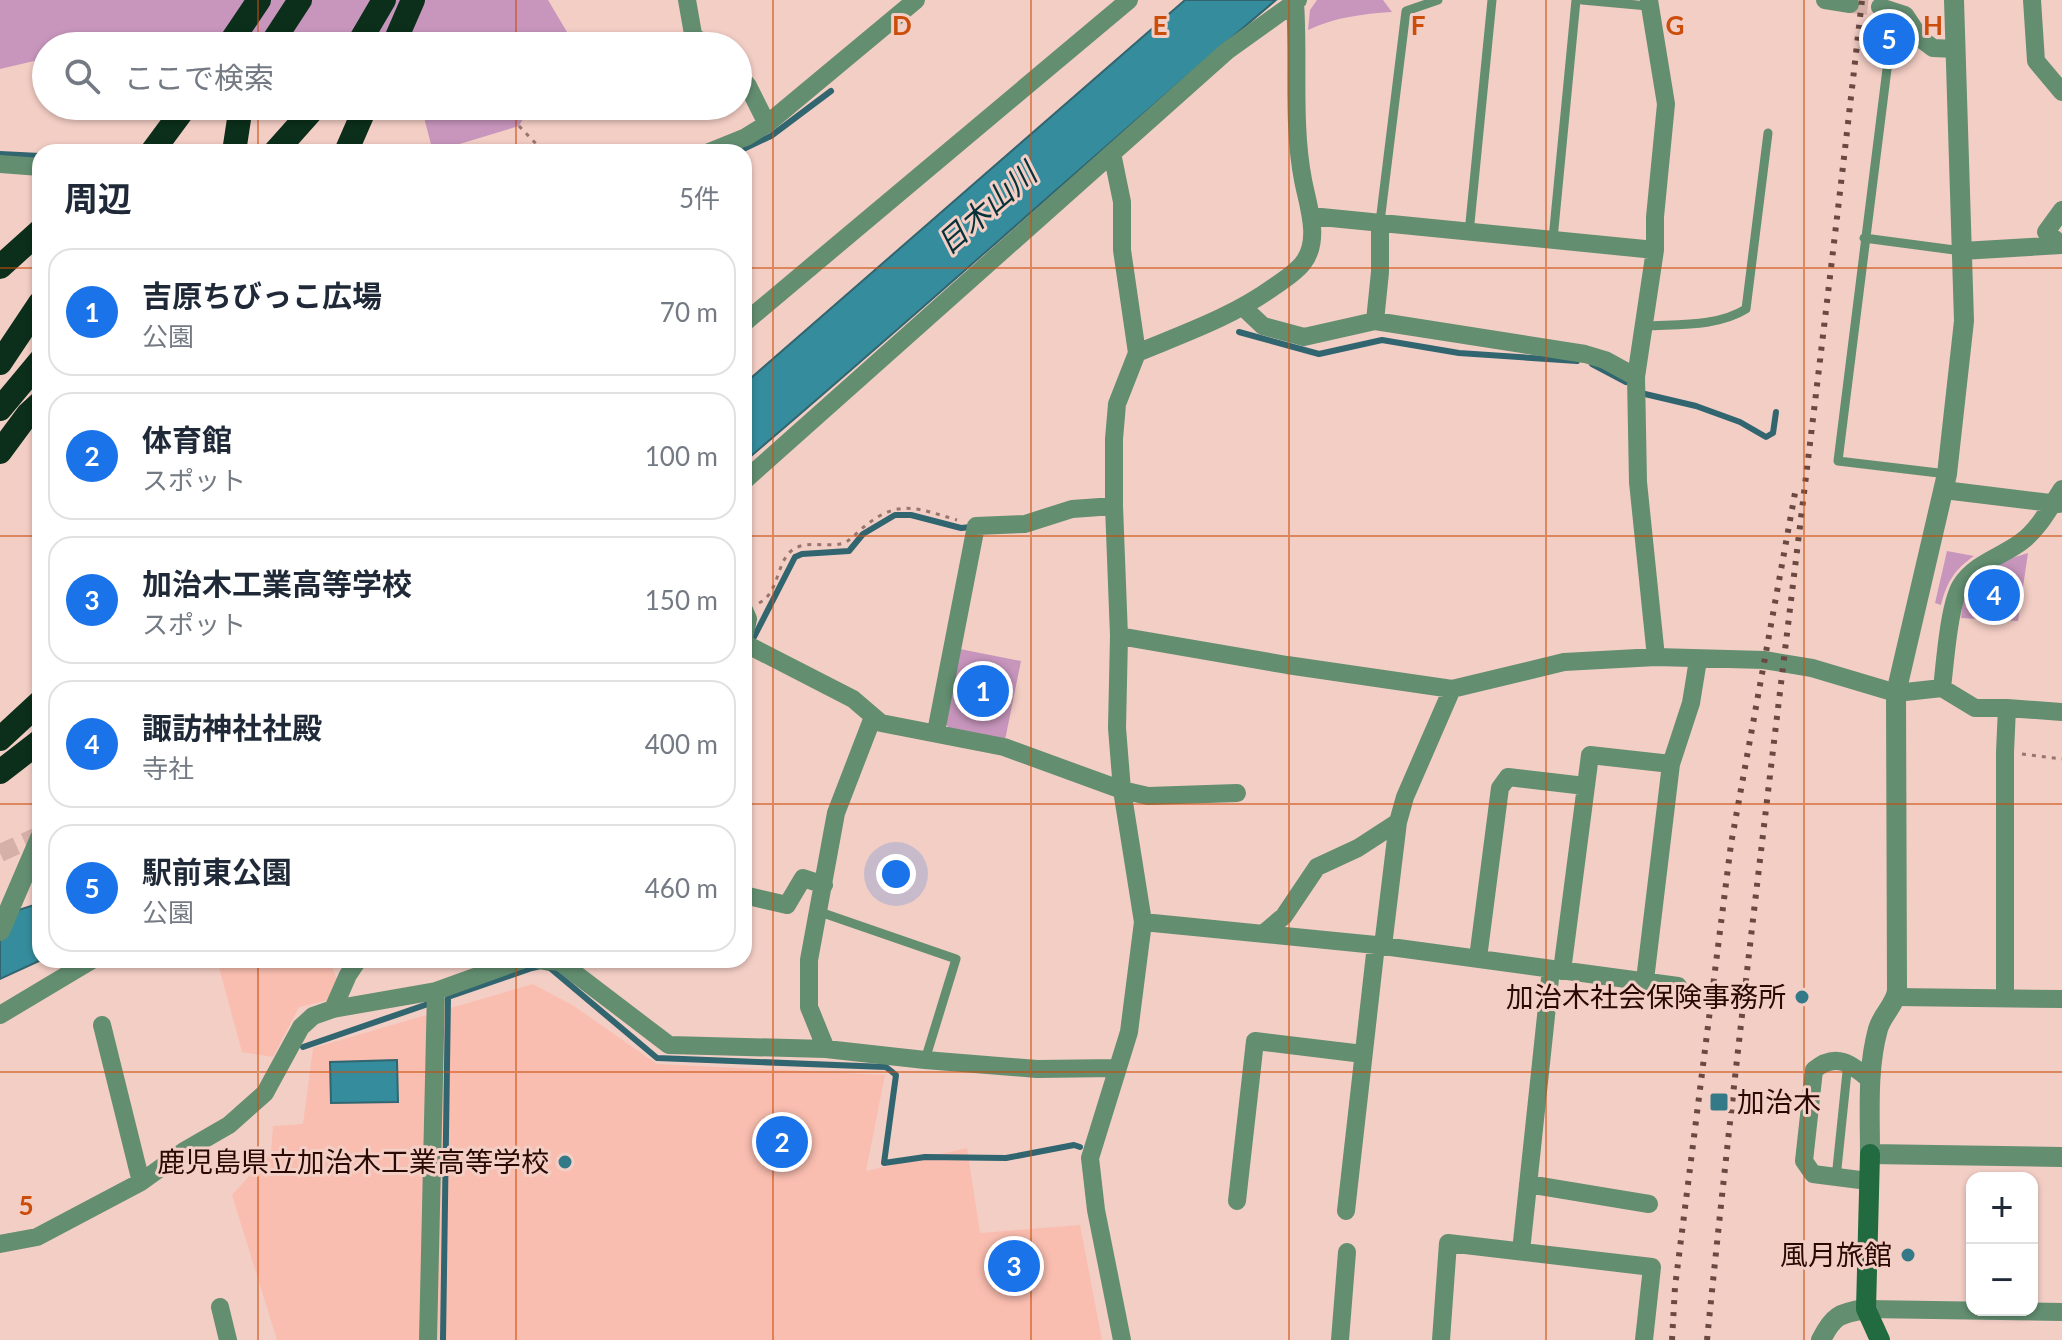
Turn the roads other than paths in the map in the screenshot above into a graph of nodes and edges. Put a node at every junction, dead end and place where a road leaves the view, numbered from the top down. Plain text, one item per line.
1 (259, 0) edge
2 (300, 0) edge
3 (384, 0) edge
4 (413, 0) edge
5 (687, 0) edge
6 (916, 0) edge
7 (1129, 0) edge
8 (1438, 0) edge
9 (1492, 0) edge
10 (1579, 0) edge
11 (1825, 0) edge
12 (1954, 0) edge
13 (2032, 0) edge
14 (1296, 1) edge
15 (1648, 3) edge
16 (1850, 4) dead end
17 (1880, 7) dead end
18 (237, 32) edge
19 (279, 32) edge
20 (365, 32) edge
21 (399, 32) edge
22 (693, 32) edge
23 (1956, 49) junction
24 (1889, 53) dead end
25 (2062, 92) edge
26 (752, 94) edge
27 (176, 120) edge
28 (239, 120) edge
29 (304, 120) edge
30 (360, 120) edge
31 (767, 124) junction
32 (1768, 133) dead end
33 (158, 144) edge
34 (235, 144) edge
35 (282, 144) edge
36 (349, 144) edge
37 (729, 144) edge
38 (1112, 153) junction
39 (0, 164) edge
40 (32, 166) edge
41 (2062, 210) edge
42 (1311, 216) junction
43 (1380, 222) junction
44 (1469, 233) junction
45 (32, 238) edge
46 (1864, 238) junction
47 (1553, 239) junction
48 (1655, 250) junction
49 (1962, 251) junction
50 (0, 267) edge
51 (1244, 308) junction
52 (32, 315) edge
53 (752, 316) edge
54 (1375, 321) junction
55 (1645, 326) junction
56 (1137, 353) junction
57 (0, 363) edge
58 (32, 371) edge
59 (1636, 377) junction
60 (0, 409) edge
61 (32, 410) edge
62 (0, 452) edge
63 (752, 474) edge
64 (1945, 482) junction
65 (2058, 499) edge
66 (1114, 506) junction
67 (1119, 636) junction
68 (752, 644) edge
69 (1656, 657) junction
70 (1698, 660) junction
71 (1942, 688) junction
72 (1452, 689) junction
73 (1896, 693) junction
74 (2007, 708) junction
75 (32, 709) edge
76 (2062, 712) edge
77 (873, 717) junction
78 (936, 732) junction
79 (0, 739) edge
80 (31, 748) edge
81 (1671, 764) junction
82 (0, 772) edge
83 (0, 779) edge
84 (1585, 786) junction
85 (1122, 790) junction
86 (1237, 793) dead end
87 (1398, 822) junction
88 (32, 855) edge
89 (824, 885) junction
90 (752, 897) edge
91 (820, 912) junction
92 (1143, 922) junction
93 (0, 931) edge
94 (1264, 933) junction
95 (1380, 946) junction
96 (1478, 958) junction
97 (79, 968) edge
98 (353, 968) edge
99 (500, 968) edge
100 (568, 968) edge
101 (1556, 970) junction
102 (1645, 980) junction
103 (1678, 986) dead end
104 (436, 991) junction
105 (1896, 997) junction
106 (2005, 998) junction
107 (2062, 999) edge
108 (333, 1009) junction
109 (0, 1015) edge
110 (102, 1025) dead end
111 (826, 1049) junction
112 (1363, 1054) junction
113 (925, 1060) junction
114 (1848, 1062) junction
115 (1117, 1068) junction
116 (1870, 1080) junction
117 (1870, 1154) junction
118 (2062, 1157) edge
119 (1836, 1178) junction
120 (1868, 1181) junction
121 (141, 1182) junction
122 (1528, 1184) junction
123 (1237, 1201) dead end
124 (1649, 1204) dead end
125 (1346, 1211) dead end
126 (0, 1244) edge
127 (1521, 1251) junction
128 (1347, 1252) dead end
129 (220, 1307) dead end
130 (1866, 1309) junction
131 (2062, 1312) edge
132 (228, 1340) edge
133 (428, 1340) edge
134 (1122, 1340) edge
135 (1340, 1340) edge
136 (1441, 1340) edge
137 (1644, 1340) edge
138 (1821, 1340) edge
139 (1880, 1340) edge

1 - 18 highway
2 - 19 highway
3 - 20 highway
4 - 21 highway
5 - 22 street
6 - 31 street
7 - 53 street
8 - 43 lane
9 - 44 lane
10 - 15 lane
10 - 47 lane
11 - 16 street
12 - 23 street
13 - 25 street
14 - 38 street
14 - 42 street
15 - 48 street
17 - 23 street
23 - 49 street
24 - 46 lane
26 - 31 street
27 - 33 highway
28 - 34 highway
29 - 35 highway
30 - 36 highway
31 - 37 street
32 - 55 lane
38 - 56 street
38 - 63 street
39 - 40 street
41 - 49 street
42 - 43 street
42 - 51 street
43 - 44 street
43 - 54 street
44 - 47 street
45 - 50 highway
46 - 49 lane
46 - 64 lane
47 - 48 street
48 - 55 street
49 - 64 street
51 - 54 street
51 - 56 street
52 - 57 highway
54 - 59 street
55 - 59 street
56 - 66 street
58 - 60 highway
59 - 69 street
61 - 62 highway
64 - 65 street
64 - 73 street
65 - 71 street
66 - 67 street
66 - 78 street
67 - 72 street
67 - 85 street
68 - 77 street
69 - 70 street
69 - 72 street
70 - 73 street
70 - 81 street
71 - 73 street
71 - 74 street
72 - 87 street
73 - 105 street
74 - 76 street
74 - 106 street
75 - 79 highway
77 - 78 street
77 - 89 street
78 - 85 street
80 - 82 highway
80 - 83 highway
81 - 84 street
81 - 102 street
84 - 96 street
84 - 101 street
85 - 86 street
85 - 92 street
87 - 94 street
87 - 95 street
88 - 93 street
89 - 90 street
89 - 91 street
91 - 111 street
91 - 113 lane
92 - 94 street
92 - 115 street
94 - 95 street
95 - 96 street
95 - 112 street
96 - 101 street
97 - 109 street
98 - 108 street
99 - 104 street
100 - 111 street
101 - 102 street
101 - 122 street
102 - 103 street
104 - 108 street
104 - 133 street
105 - 106 street
105 - 116 street
106 - 107 street
108 - 121 street
110 - 121 street
111 - 113 street
112 - 123 street
112 - 125 street
113 - 115 street
114 - 116 street
114 - 119 lane
114 - 119 street
115 - 134 street
116 - 117 street
117 - 118 street
117 - 120 main road
119 - 120 street
120 - 130 main road
121 - 126 street
122 - 124 street
122 - 127 street
127 - 136 street
127 - 137 street
128 - 135 street
129 - 132 street
130 - 131 street
130 - 138 street
130 - 139 main road

